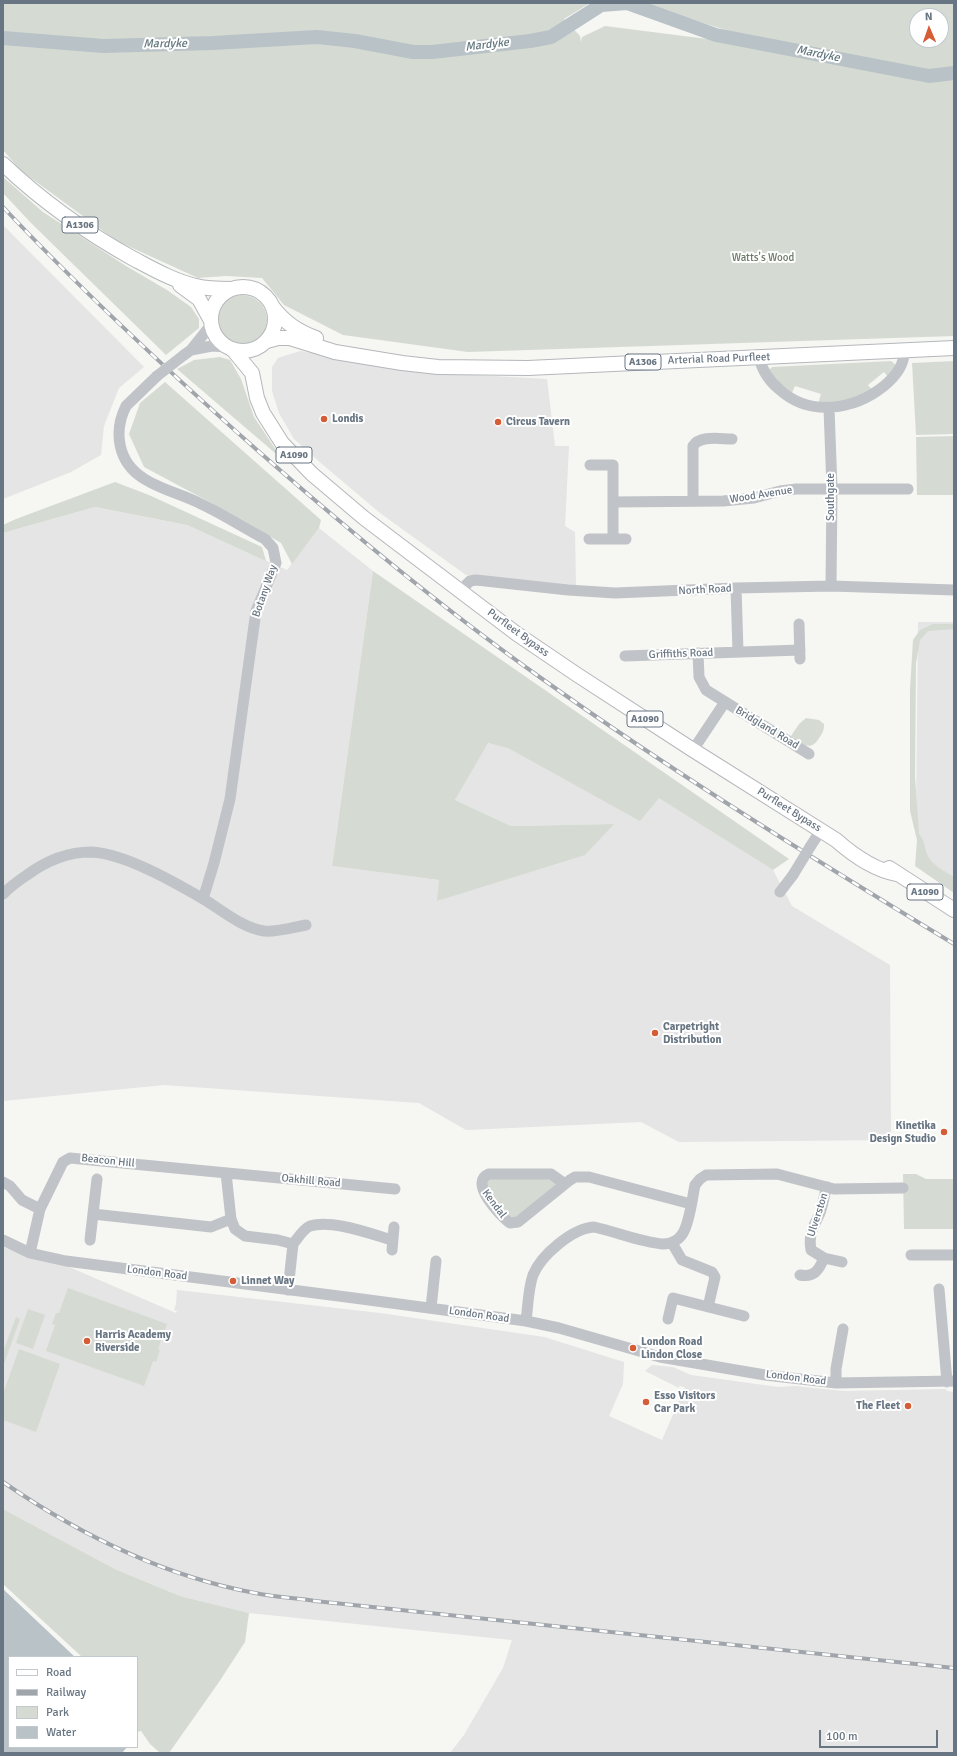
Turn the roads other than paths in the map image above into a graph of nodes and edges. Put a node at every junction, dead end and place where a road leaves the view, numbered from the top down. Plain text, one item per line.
1 (3, 164) edge
2 (164, 274) junction
3 (232, 289) junction
4 (272, 306) junction
5 (210, 322) junction
6 (264, 343) junction
7 (954, 348) edge
8 (230, 349) junction
9 (904, 350) junction
10 (188, 352) junction
11 (365, 356) junction
12 (759, 357) junction
13 (252, 374) junction
14 (829, 408) junction
15 (732, 439) dead end
16 (590, 465) dead end
17 (832, 489) junction
18 (908, 489) dead end
19 (693, 501) junction
20 (613, 502) junction
21 (589, 539) dead end
22 (613, 539) junction
23 (626, 539) dead end
24 (831, 586) junction
25 (736, 588) junction
26 (460, 590) junction
27 (954, 590) edge
28 (799, 624) dead end
29 (738, 652) junction
30 (698, 653) junction
31 (625, 656) dead end
32 (725, 702) junction
33 (693, 750) junction
34 (809, 754) dead end
35 (821, 830) junction
36 (780, 892) dead end
37 (3, 894) edge
38 (203, 899) junction
39 (954, 910) edge
40 (306, 925) dead end
41 (226, 1173) junction
42 (97, 1179) dead end
43 (3, 1182) edge
44 (565, 1184) junction
45 (827, 1187) junction
46 (903, 1188) dead end
47 (395, 1189) dead end
48 (691, 1204) junction
49 (40, 1209) junction
50 (93, 1214) junction
51 (231, 1219) junction
52 (394, 1227) dead end
53 (3, 1240) edge
54 (90, 1240) dead end
55 (672, 1242) junction
56 (293, 1244) junction
57 (30, 1253) junction
58 (954, 1254) edge
59 (911, 1255) dead end
60 (824, 1258) junction
61 (436, 1261) dead end
62 (842, 1262) dead end
63 (800, 1275) dead end
64 (939, 1289) dead end
65 (288, 1290) junction
66 (708, 1307) junction
67 (432, 1308) junction
68 (744, 1316) dead end
69 (668, 1319) dead end
70 (526, 1321) junction
71 (843, 1329) dead end
72 (951, 1382) edge
73 (836, 1383) junction

1 - 2 main road, A1306
2 - 3 main road, A1306
2 - 5 main road, A1306
3 - 4 main road
3 - 5 main road
4 - 6 main road
4 - 11 main road, Arterial Road Purfleet / A1306
5 - 8 main road
5 - 10 street, Botany Way
6 - 8 main road
6 - 11 main road, Arterial Road Purfleet / A1306
6 - 13 main road, Purfleet Bypass / A1090
7 - 9 main road, Arterial Road Purfleet / A1306
8 - 10 street, Botany Way
8 - 13 main road, Purfleet Bypass / A1090
9 - 12 main road, Arterial Road Purfleet / A1306
9 - 14 street
10 - 38 street, Botany Way, bridge
11 - 12 main road, Arterial Road Purfleet / A1306
12 - 14 street
13 - 26 main road, Purfleet Bypass / A1090
14 - 17 street, Southgate
15 - 19 street
16 - 20 street
17 - 18 street, Wood Avenue
17 - 19 street, Wood Avenue
17 - 24 street, Southgate
19 - 20 street, Wood Avenue
20 - 22 street
21 - 22 street
22 - 23 street
24 - 25 street, North Road
24 - 27 street, North Road
25 - 26 street, North Road
25 - 29 street
26 - 33 main road, Purfleet Bypass / A1090
28 - 29 street, Griffiths Road
29 - 30 street, Griffiths Road
30 - 31 street, Griffiths Road
30 - 32 street, Bridgland Road
32 - 33 street, Bridgland Road
32 - 34 street, Bridgland Road
33 - 35 main road, Purfleet Bypass / A1090
35 - 36 street, bridge
35 - 39 main road, Purfleet Bypass / A1090
37 - 38 street
38 - 40 street
41 - 47 street, Oakhill Road
41 - 49 street, Beacon Hill
41 - 51 street
42 - 50 street
43 - 49 street
44 - 44 street, Kendal
44 - 48 street, Kendal
45 - 46 street
45 - 48 street
45 - 60 street, Ulverston
48 - 55 street
49 - 57 street, Beacon Hill
50 - 51 street
50 - 54 street
51 - 56 street
52 - 56 street
53 - 57 street, London Road
55 - 66 street
55 - 70 street
56 - 65 street
57 - 65 street, London Road
58 - 59 street
60 - 62 street, Ulverston
60 - 63 street
61 - 67 street
64 - 72 street
65 - 67 street, London Road
66 - 68 street
66 - 69 street
67 - 70 street, London Road
70 - 73 street, London Road
71 - 73 street
72 - 73 street, London Road

